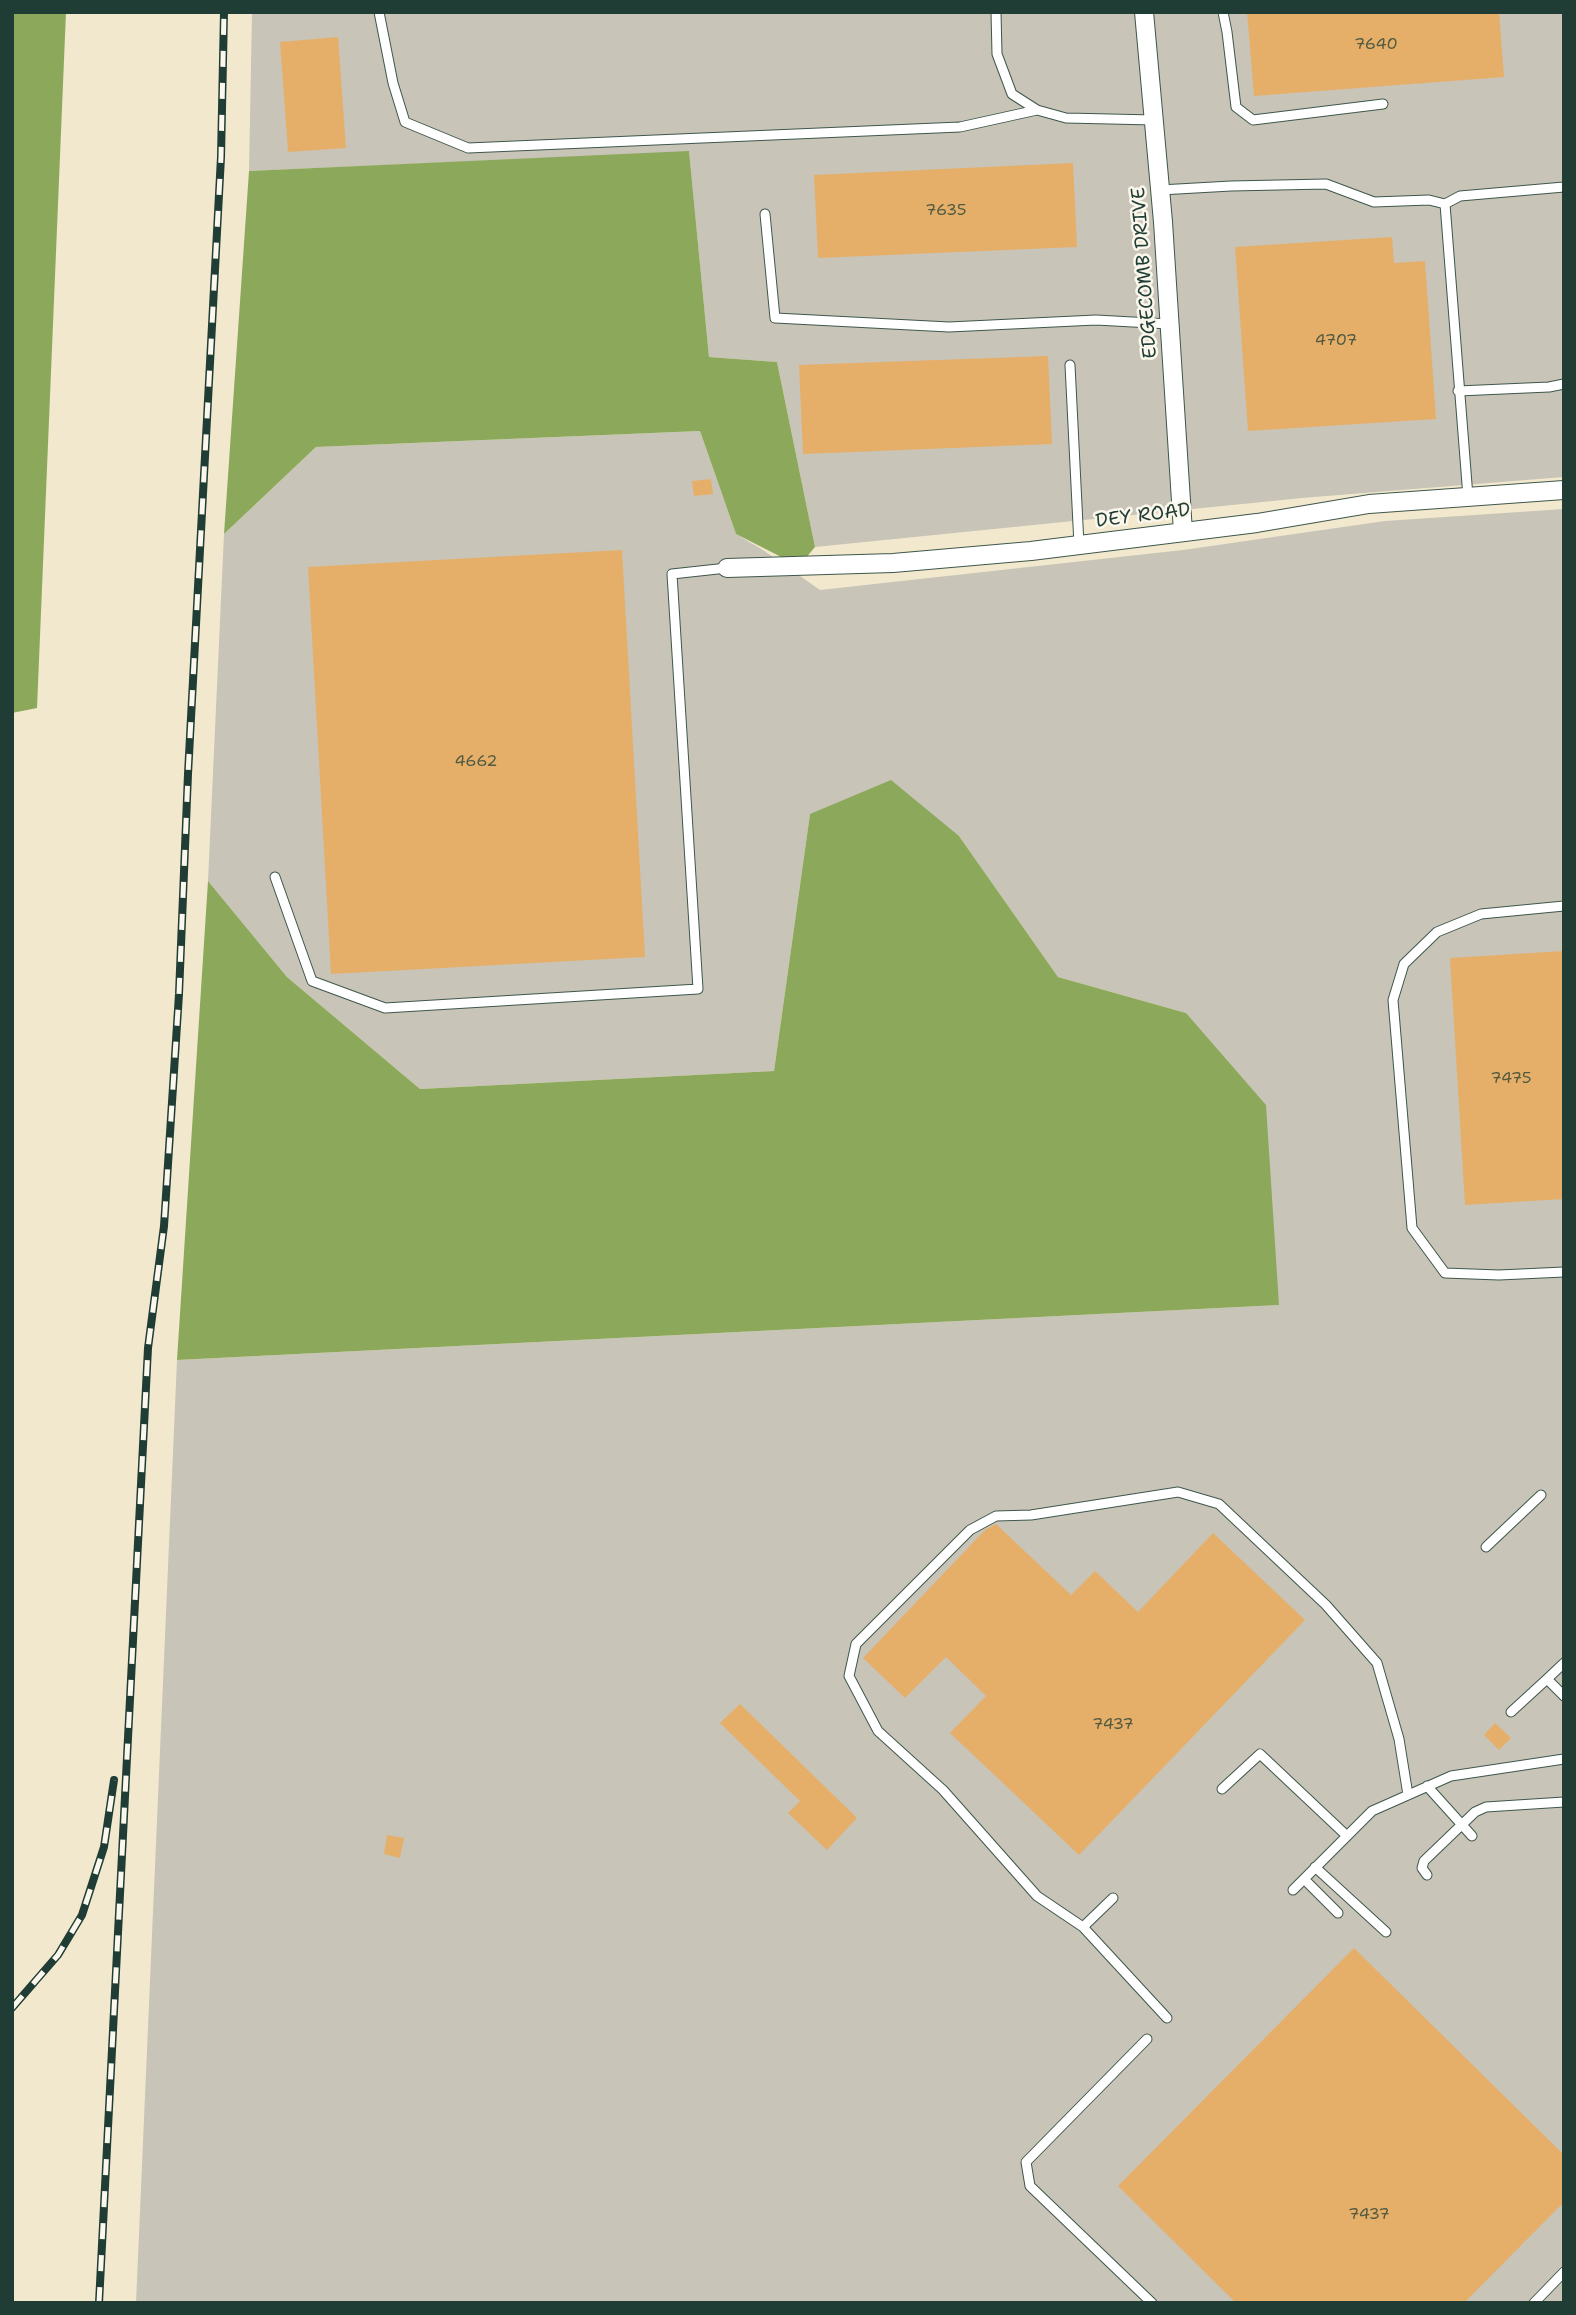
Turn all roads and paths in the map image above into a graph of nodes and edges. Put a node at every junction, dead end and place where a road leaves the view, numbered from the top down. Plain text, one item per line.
1 (380, 12) edge
2 (996, 12) edge
3 (1144, 12) edge
4 (1223, 12) edge
5 (1383, 103) dead end
6 (1037, 110) junction
7 (1154, 120) junction
8 (1564, 187) edge
9 (1160, 190) junction
10 (1445, 204) junction
11 (765, 214) dead end
12 (1170, 324) junction
13 (1070, 365) dead end
14 (1564, 384) edge
15 (1458, 391) junction
16 (1564, 490) edge
17 (1468, 497) junction
18 (1183, 532) junction
19 (1079, 545) junction
20 (727, 568) joint
21 (275, 877) dead end
22 (1564, 906) edge
23 (1564, 1272) edge
24 (1541, 1495) dead end
25 (1486, 1547) dead end
26 (1564, 1663) edge
27 (1547, 1679) junction
28 (1564, 1696) edge
29 (1511, 1712) dead end
30 (1564, 1759) edge
31 (1427, 1786) junction
32 (1222, 1789) dead end
33 (1408, 1795) junction
34 (1564, 1802) edge
35 (1461, 1824) junction
36 (1347, 1836) junction
37 (1472, 1836) dead end
38 (1315, 1867) junction
39 (1427, 1875) dead end
40 (1304, 1879) junction
41 (1293, 1890) dead end
42 (1113, 1898) dead end
43 (1338, 1913) dead end
44 (1083, 1927) junction
45 (1386, 1932) dead end
46 (1167, 2018) dead end
47 (1147, 2039) dead end
48 (1564, 2272) edge
49 (1152, 2303) edge
50 (1534, 2303) edge

1 - 6 lane
2 - 6 lane
3 - 7 street, EDGECOMB DRIVE
4 - 5 lane
6 - 7 lane
7 - 9 street, EDGECOMB DRIVE
8 - 10 lane
9 - 10 lane
9 - 12 street, EDGECOMB DRIVE
10 - 15 lane
11 - 12 lane
12 - 18 street, EDGECOMB DRIVE
13 - 19 lane
14 - 15 lane
15 - 17 lane
16 - 17 street, DEY ROAD
17 - 18 street, DEY ROAD
18 - 19 street, DEY ROAD
19 - 20 street, DEY ROAD
20 - 21 lane
22 - 23 lane
24 - 25 lane
26 - 27 lane
27 - 28 lane
27 - 29 lane
30 - 31 lane
31 - 33 lane
31 - 35 lane
32 - 36 lane
33 - 36 lane
33 - 44 lane
34 - 35 lane
35 - 37 lane
35 - 39 lane
36 - 38 lane
38 - 40 lane
38 - 45 lane
40 - 41 lane
40 - 43 lane
42 - 44 lane
44 - 46 lane
47 - 49 lane
48 - 50 lane

